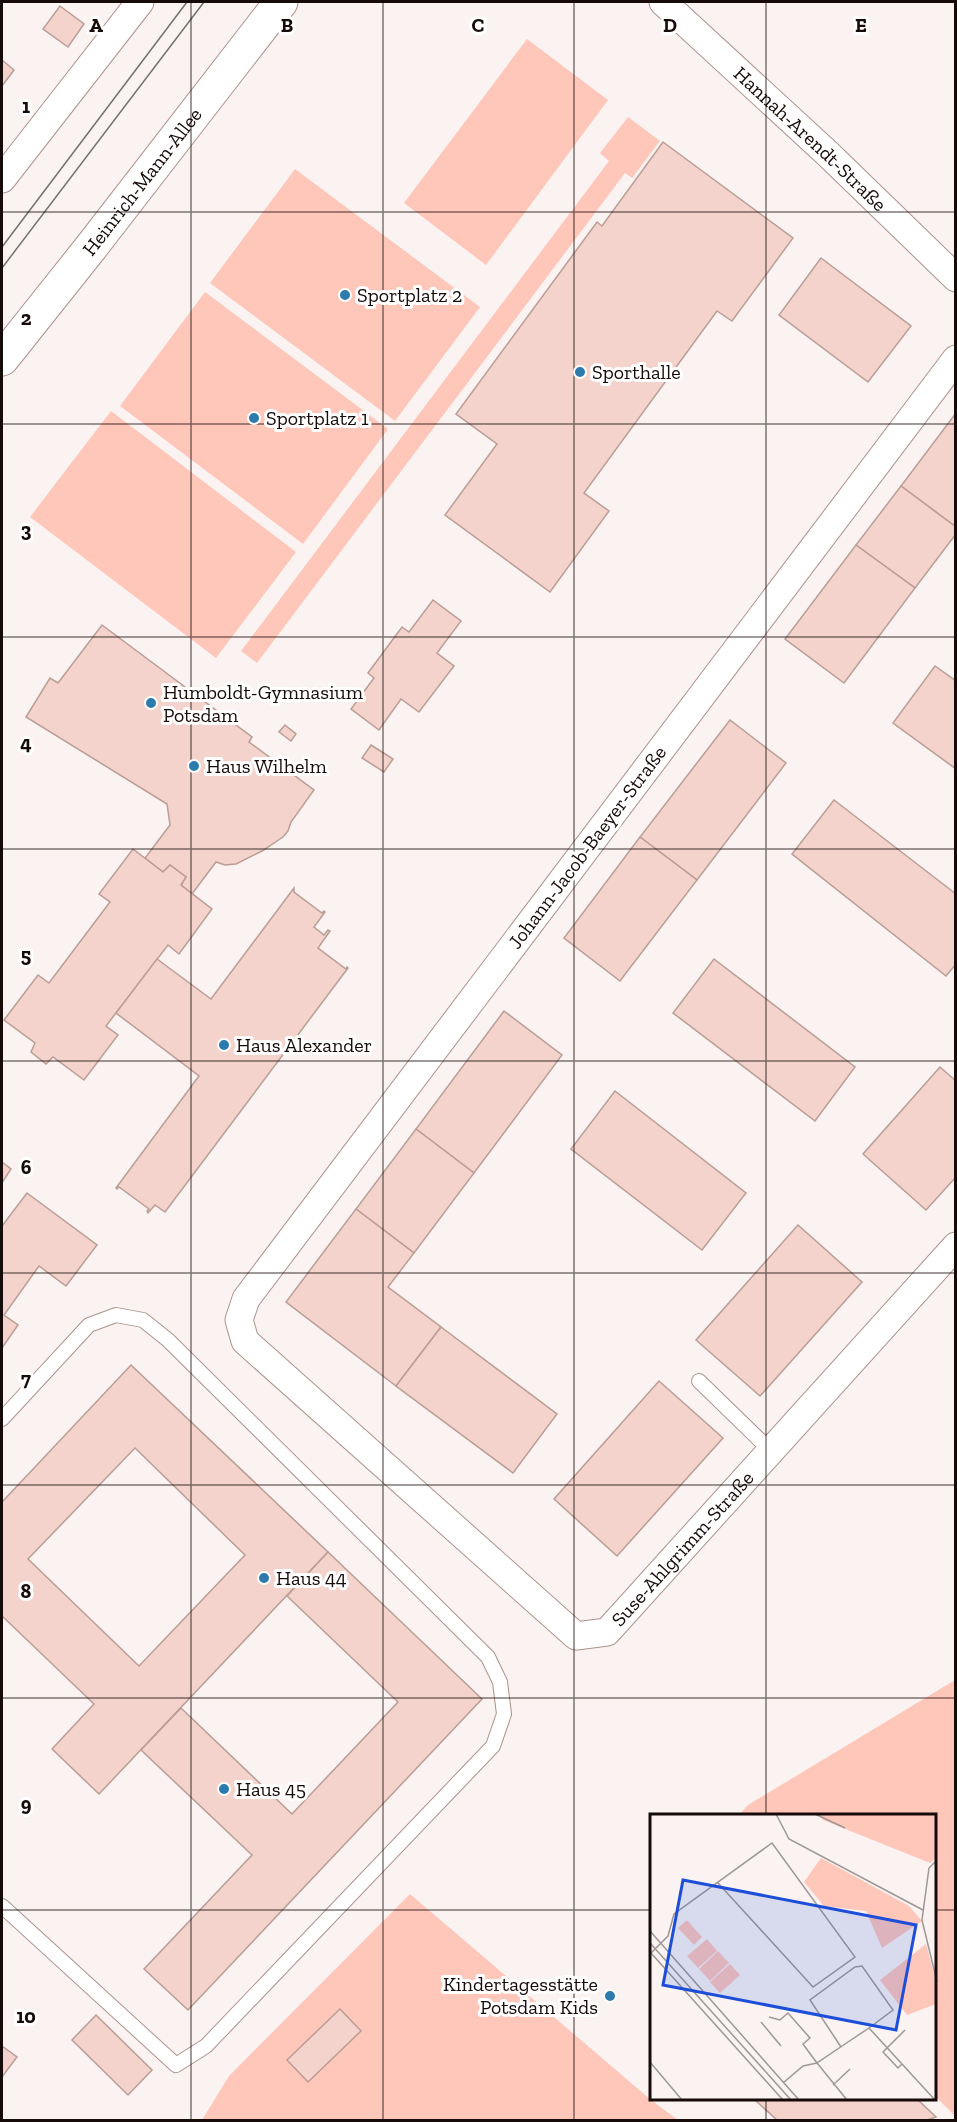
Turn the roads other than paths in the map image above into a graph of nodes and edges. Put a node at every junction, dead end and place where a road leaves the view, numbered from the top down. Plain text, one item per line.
1 (281, 2) edge
2 (663, 2) edge
3 (138, 4) edge
4 (2, 180) edge
5 (956, 278) edge
6 (2, 359) edge
7 (956, 359) edge
8 (956, 1246) edge
9 (245, 1341) joint
10 (699, 1381) dead end
11 (2, 1419) edge
12 (771, 1450) junction
13 (2, 1906) edge

1 - 6 main road, Heinrich-Mann-Allee
2 - 5 street, Hannah-Arendt-Straße
3 - 4 street
7 - 9 street, Johann-Jacob-Baeyer-Straße
8 - 12 street, Suse-Ahlgrimm-Straße
9 - 12 street, Suse-Ahlgrimm-Straße
10 - 12 lane
11 - 13 lane

